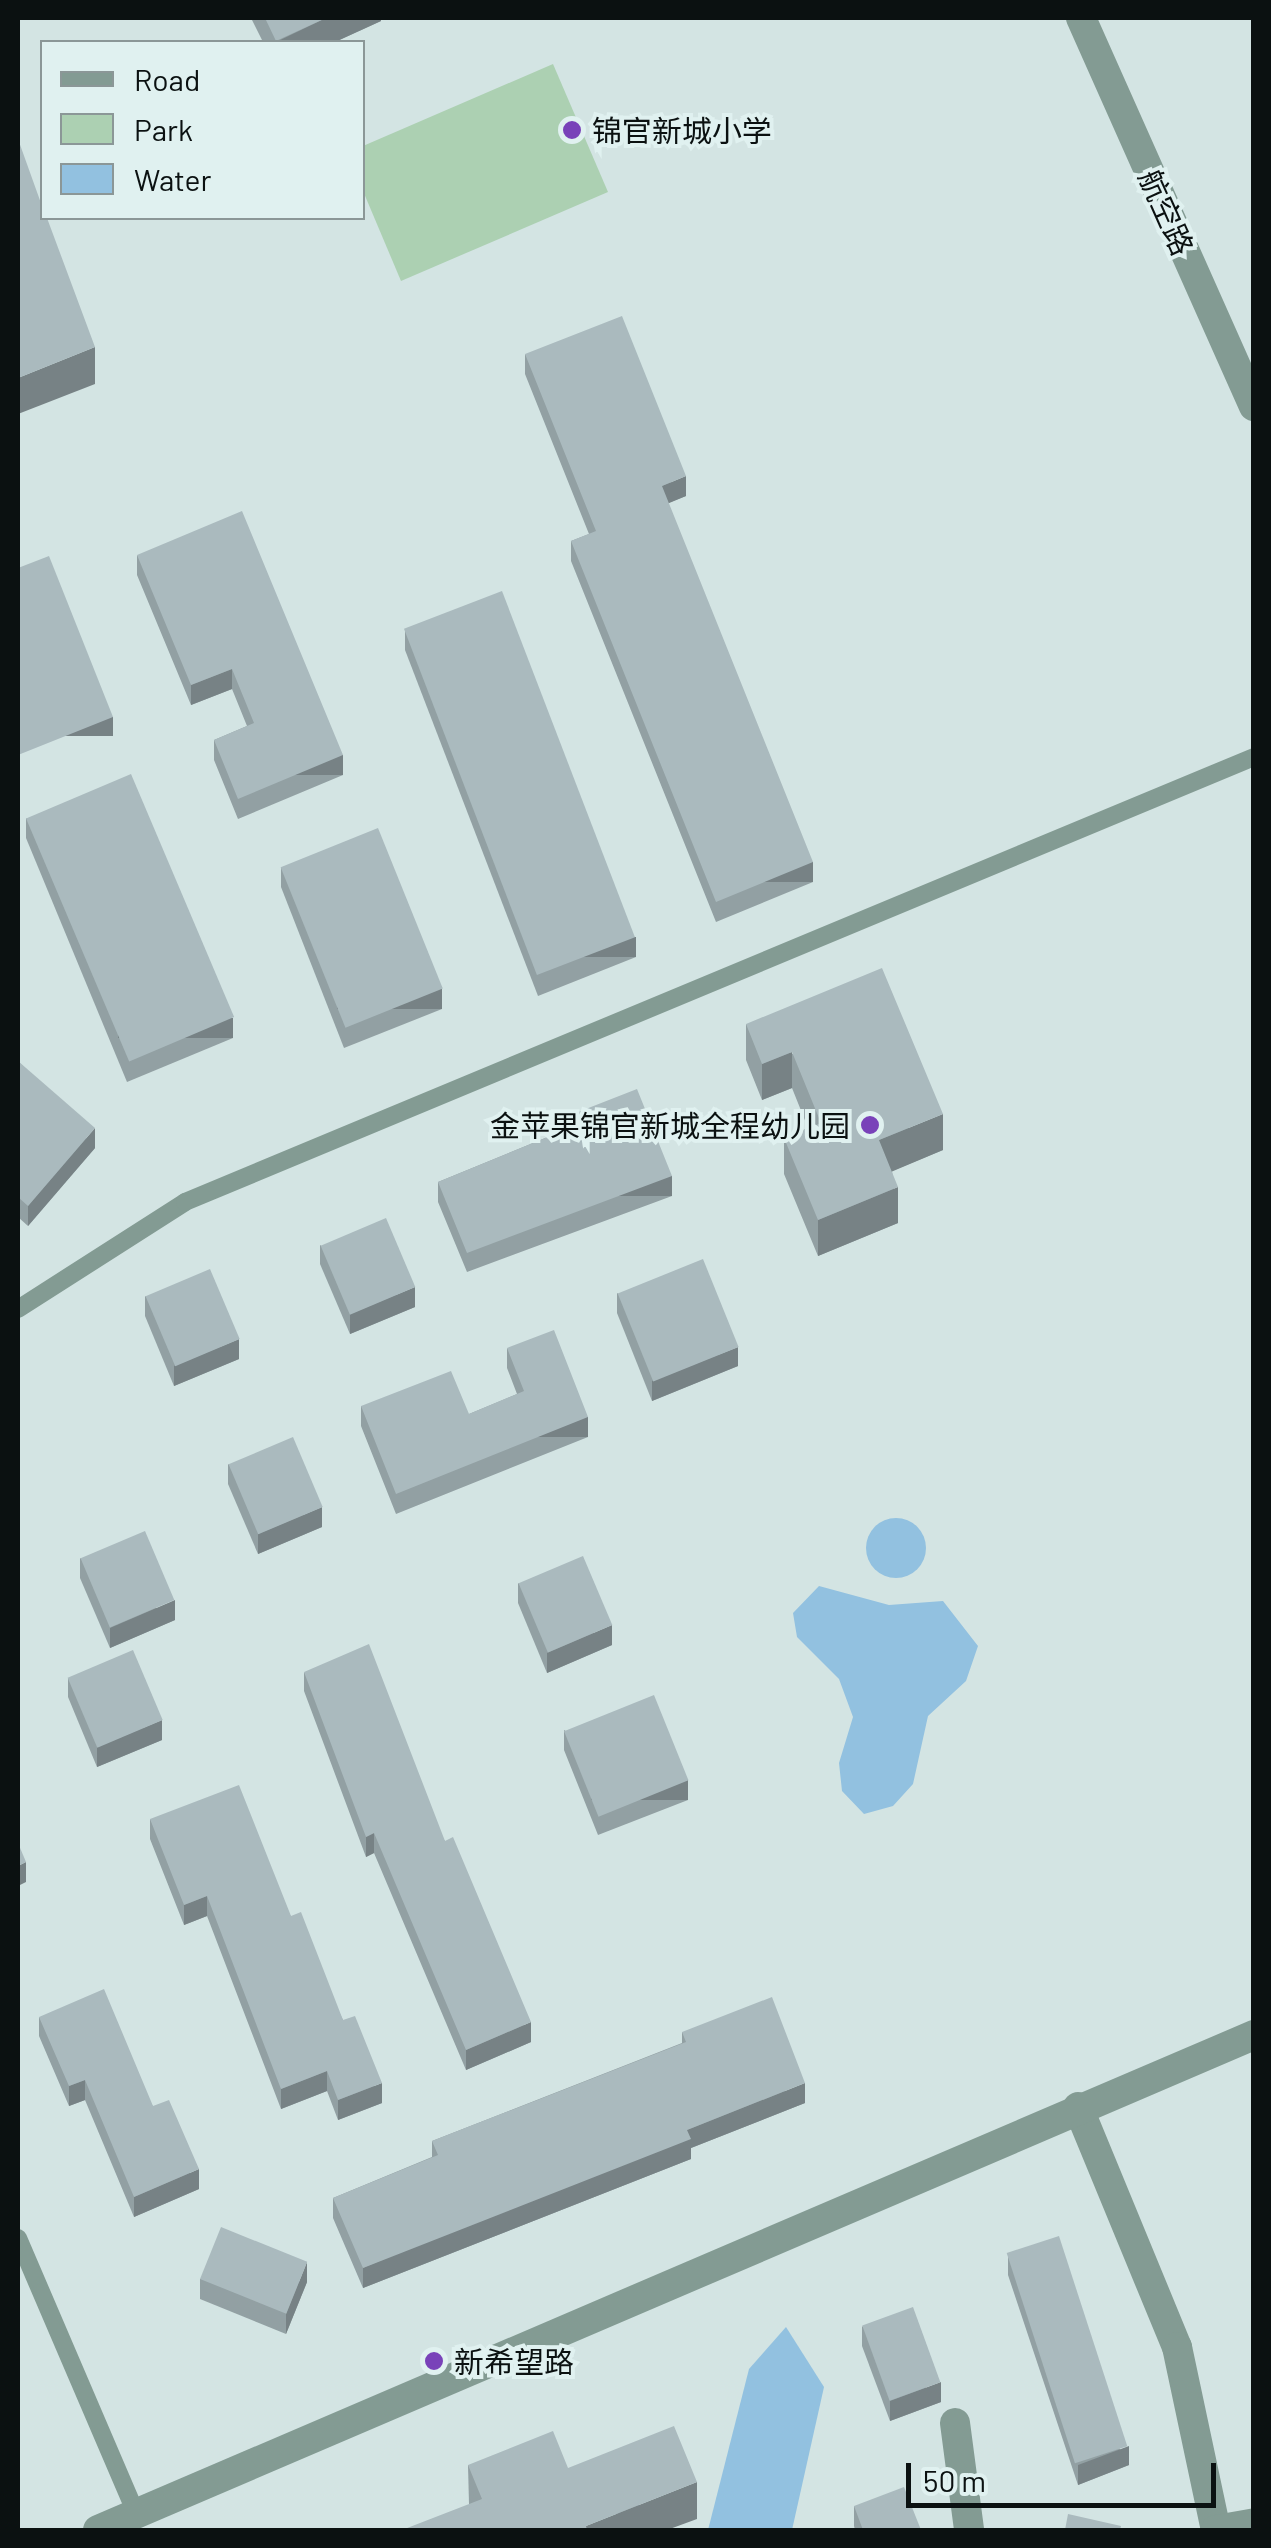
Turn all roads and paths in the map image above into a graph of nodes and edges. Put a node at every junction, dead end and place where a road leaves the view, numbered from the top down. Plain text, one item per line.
1 (1081, 18) edge
2 (1254, 406) edge
3 (1254, 757) edge
4 (18, 1309) edge
5 (1254, 2036) edge
6 (1078, 2107) junction
7 (18, 2238) edge
8 (955, 2424) dead end
9 (139, 2522) edge
10 (1254, 2523) edge
11 (98, 2530) edge
12 (969, 2530) edge
13 (1216, 2530) edge

1 - 2 street, 航空路
3 - 4 lane
5 - 6 street
6 - 9 street
6 - 13 street
7 - 9 lane
8 - 12 street
9 - 11 street
10 - 13 street

